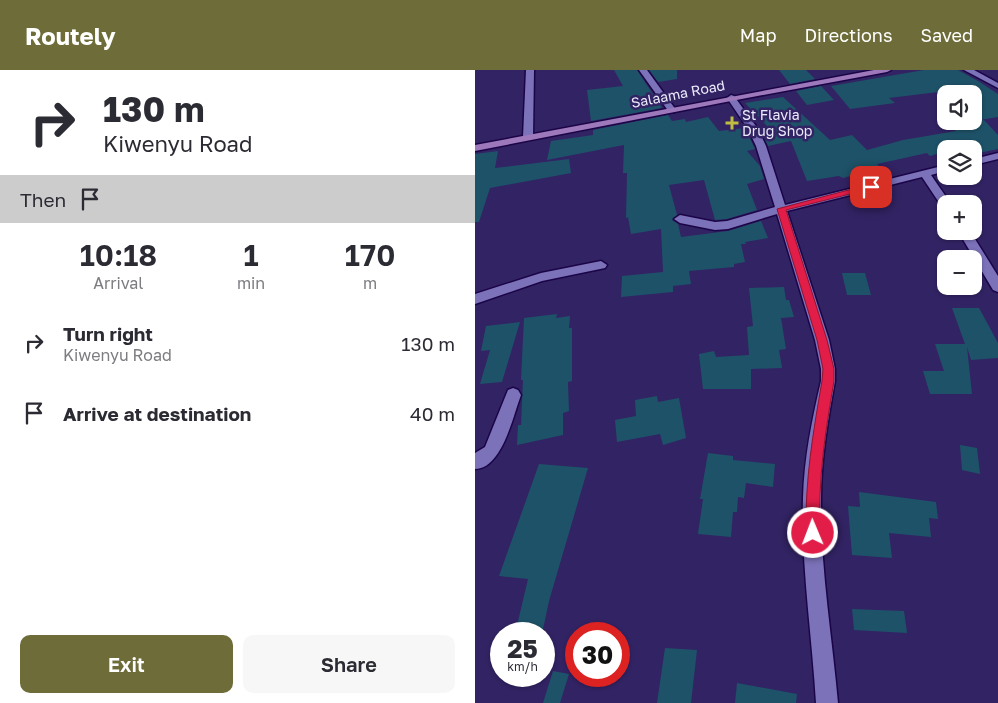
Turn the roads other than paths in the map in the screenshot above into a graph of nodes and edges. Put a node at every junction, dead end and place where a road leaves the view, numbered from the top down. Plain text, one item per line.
1 (530, 70) edge
2 (643, 70) edge
3 (887, 70) edge
4 (968, 70) edge
5 (998, 86) edge
6 (731, 98) junction
7 (672, 110) junction
8 (528, 137) junction
9 (475, 148) edge
10 (998, 156) edge
11 (982, 160) edge
12 (937, 171) edge
13 (925, 174) junction
14 (939, 195) edge
15 (781, 209) junction
16 (680, 219) dead end
17 (969, 240) edge
18 (601, 265) dead end
19 (998, 287) edge
20 (475, 299) edge
21 (513, 395) dead end
22 (475, 461) edge
23 (827, 703) edge

1 - 8 street
2 - 7 street
3 - 6 main road, Salaama Road
4 - 5 street
6 - 7 main road, Salaama Road
6 - 15 street
7 - 8 main road, Salaama Road
8 - 9 main road, Salaama Road
10 - 11 street
12 - 13 street
13 - 14 street
13 - 15 street
15 - 16 street
15 - 23 street
17 - 19 street
18 - 20 street
21 - 22 street

